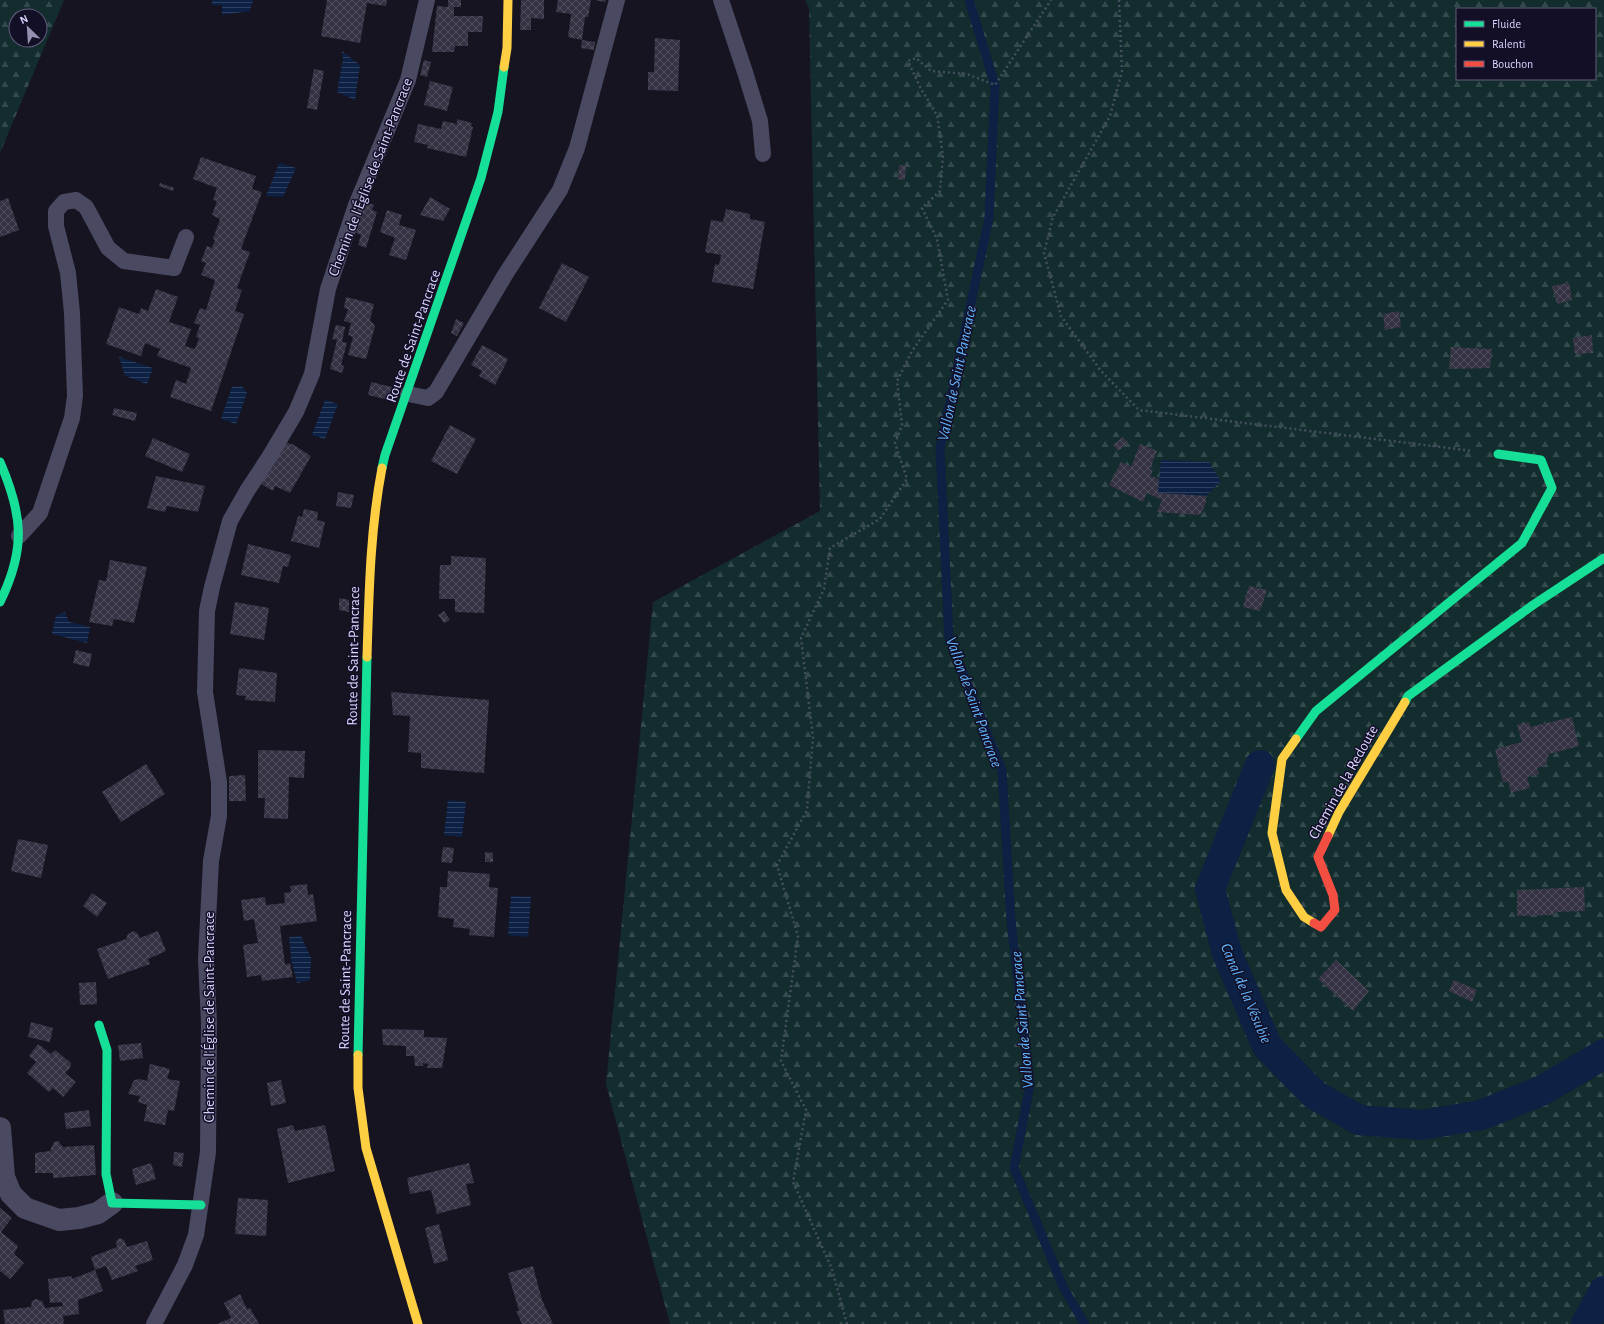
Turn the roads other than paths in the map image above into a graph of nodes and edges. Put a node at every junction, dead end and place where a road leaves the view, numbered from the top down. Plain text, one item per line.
1 (426, 0) edge
2 (508, 0) edge
3 (617, 0) edge
4 (721, 0) edge
5 (762, 154) dead end
6 (186, 237) dead end
7 (408, 394) junction
8 (1498, 454) road end
9 (0, 462) edge
10 (19, 536) junction
11 (1604, 558) edge
12 (0, 602) edge
13 (99, 1025) dead end
14 (0, 1128) edge
15 (112, 1203) junction
16 (201, 1206) junction
17 (154, 1324) edge
18 (418, 1324) edge

1 - 16 lane, Chemin de l'Église de Saint-Pancrace
2 - 7 street, Route de Saint-Pancrace
3 - 7 lane
4 - 5 lane
6 - 10 lane
7 - 18 street, Route de Saint-Pancrace
8 - 11 street, Chemin de la Redoute
9 - 10 street
10 - 12 street
13 - 15 street
14 - 15 street
15 - 16 street
16 - 17 lane, Chemin de l'Église de Saint-Pancrace

